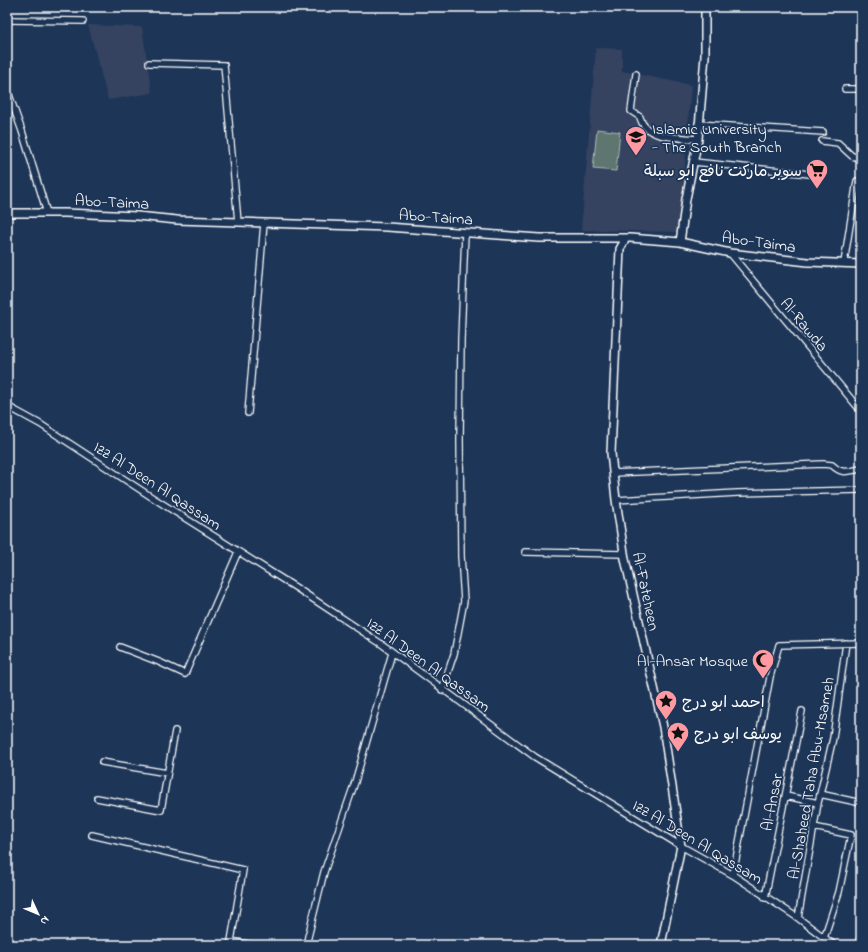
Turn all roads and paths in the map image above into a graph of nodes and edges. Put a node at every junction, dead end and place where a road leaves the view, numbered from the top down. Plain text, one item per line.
1 (705, 7) edge
2 (7, 20) edge
3 (83, 21) dead end
4 (148, 63) dead end
5 (636, 74) dead end
6 (7, 89) edge
7 (846, 89) dead end
8 (861, 89) edge
9 (10, 103) edge
10 (698, 124) junction
11 (823, 132) dead end
12 (698, 139) junction
13 (822, 141) dead end
14 (861, 158) edge
15 (694, 162) junction
16 (819, 176) dead end
17 (861, 181) edge
18 (7, 213) edge
19 (47, 213) junction
20 (238, 222) junction
21 (264, 223) junction
22 (465, 233) junction
23 (625, 240) junction
24 (680, 242) junction
25 (730, 253) junction
26 (844, 263) junction
27 (861, 264) edge
28 (7, 406) edge
29 (861, 411) edge
30 (248, 413) dead end
31 (861, 469) edge
32 (613, 473) junction
33 (861, 490) edge
34 (616, 500) junction
35 (238, 552) junction
36 (525, 552) dead end
37 (624, 554) junction
38 (846, 643) junction
39 (861, 643) edge
40 (120, 647) dead end
41 (392, 653) junction
42 (442, 690) junction
43 (802, 711) dead end
44 (175, 731) dead end
45 (102, 762) dead end
46 (167, 774) junction
47 (820, 794) junction
48 (786, 796) junction
49 (97, 798) dead end
50 (818, 802) junction
51 (861, 803) edge
52 (814, 826) junction
53 (92, 835) dead end
54 (680, 846) junction
55 (733, 875) junction
56 (765, 898) junction
57 (798, 918) junction
58 (861, 937) edge
59 (824, 938) junction
60 (252, 945) edge
61 (306, 945) edge
62 (661, 945) edge
63 (834, 945) edge
64 (858, 945) edge

1 - 10 street
2 - 3 street
4 - 20 street
5 - 12 street
6 - 9 street
7 - 8 street
9 - 19 street
10 - 11 street
10 - 12 street
12 - 15 street
13 - 14 street
15 - 16 street
15 - 24 street
17 - 26 street
18 - 19 street, Abo-Taima
19 - 20 street, Abo-Taima
20 - 21 street, Abo-Taima
21 - 22 street, Abo-Taima
21 - 30 street
22 - 23 street, Abo-Taima
22 - 42 street
23 - 24 street, Abo-Taima
23 - 32 street, Al-Fateheen
24 - 25 street, Abo-Taima
25 - 26 street, Abo-Taima
25 - 29 street, Al-Rawda
26 - 27 street, Abo-Taima
28 - 35 street, Izz Al Deen Al Qassam
31 - 32 street
32 - 34 street, Al-Fateheen
33 - 34 street
34 - 37 street, Al-Fateheen
35 - 40 street
35 - 41 street, Izz Al Deen Al Qassam
36 - 37 street
37 - 54 street, Al-Fateheen
38 - 39 street
38 - 47 street, Al-Shaheed Taha Abu-Msameh
38 - 55 street
41 - 42 street, Izz Al Deen Al Qassam
41 - 61 street
42 - 54 street, Izz Al Deen Al Qassam
43 - 48 street, Al-Ansar
44 - 46 street
45 - 46 street
46 - 49 street
47 - 50 street, Al-Shaheed Taha Abu-Msameh
47 - 51 street
48 - 50 street
48 - 56 street, Al-Ansar
50 - 52 street, Al-Shaheed Taha Abu-Msameh
52 - 57 street, Al-Shaheed Taha Abu-Msameh
52 - 59 street
53 - 60 street
54 - 55 street, Izz Al Deen Al Qassam
54 - 62 street, Al-Fateheen
55 - 56 street, Izz Al Deen Al Qassam
56 - 57 street, Izz Al Deen Al Qassam
57 - 59 street, Izz Al Deen Al Qassam
58 - 64 street
59 - 63 street, Izz Al Deen Al Qassam

